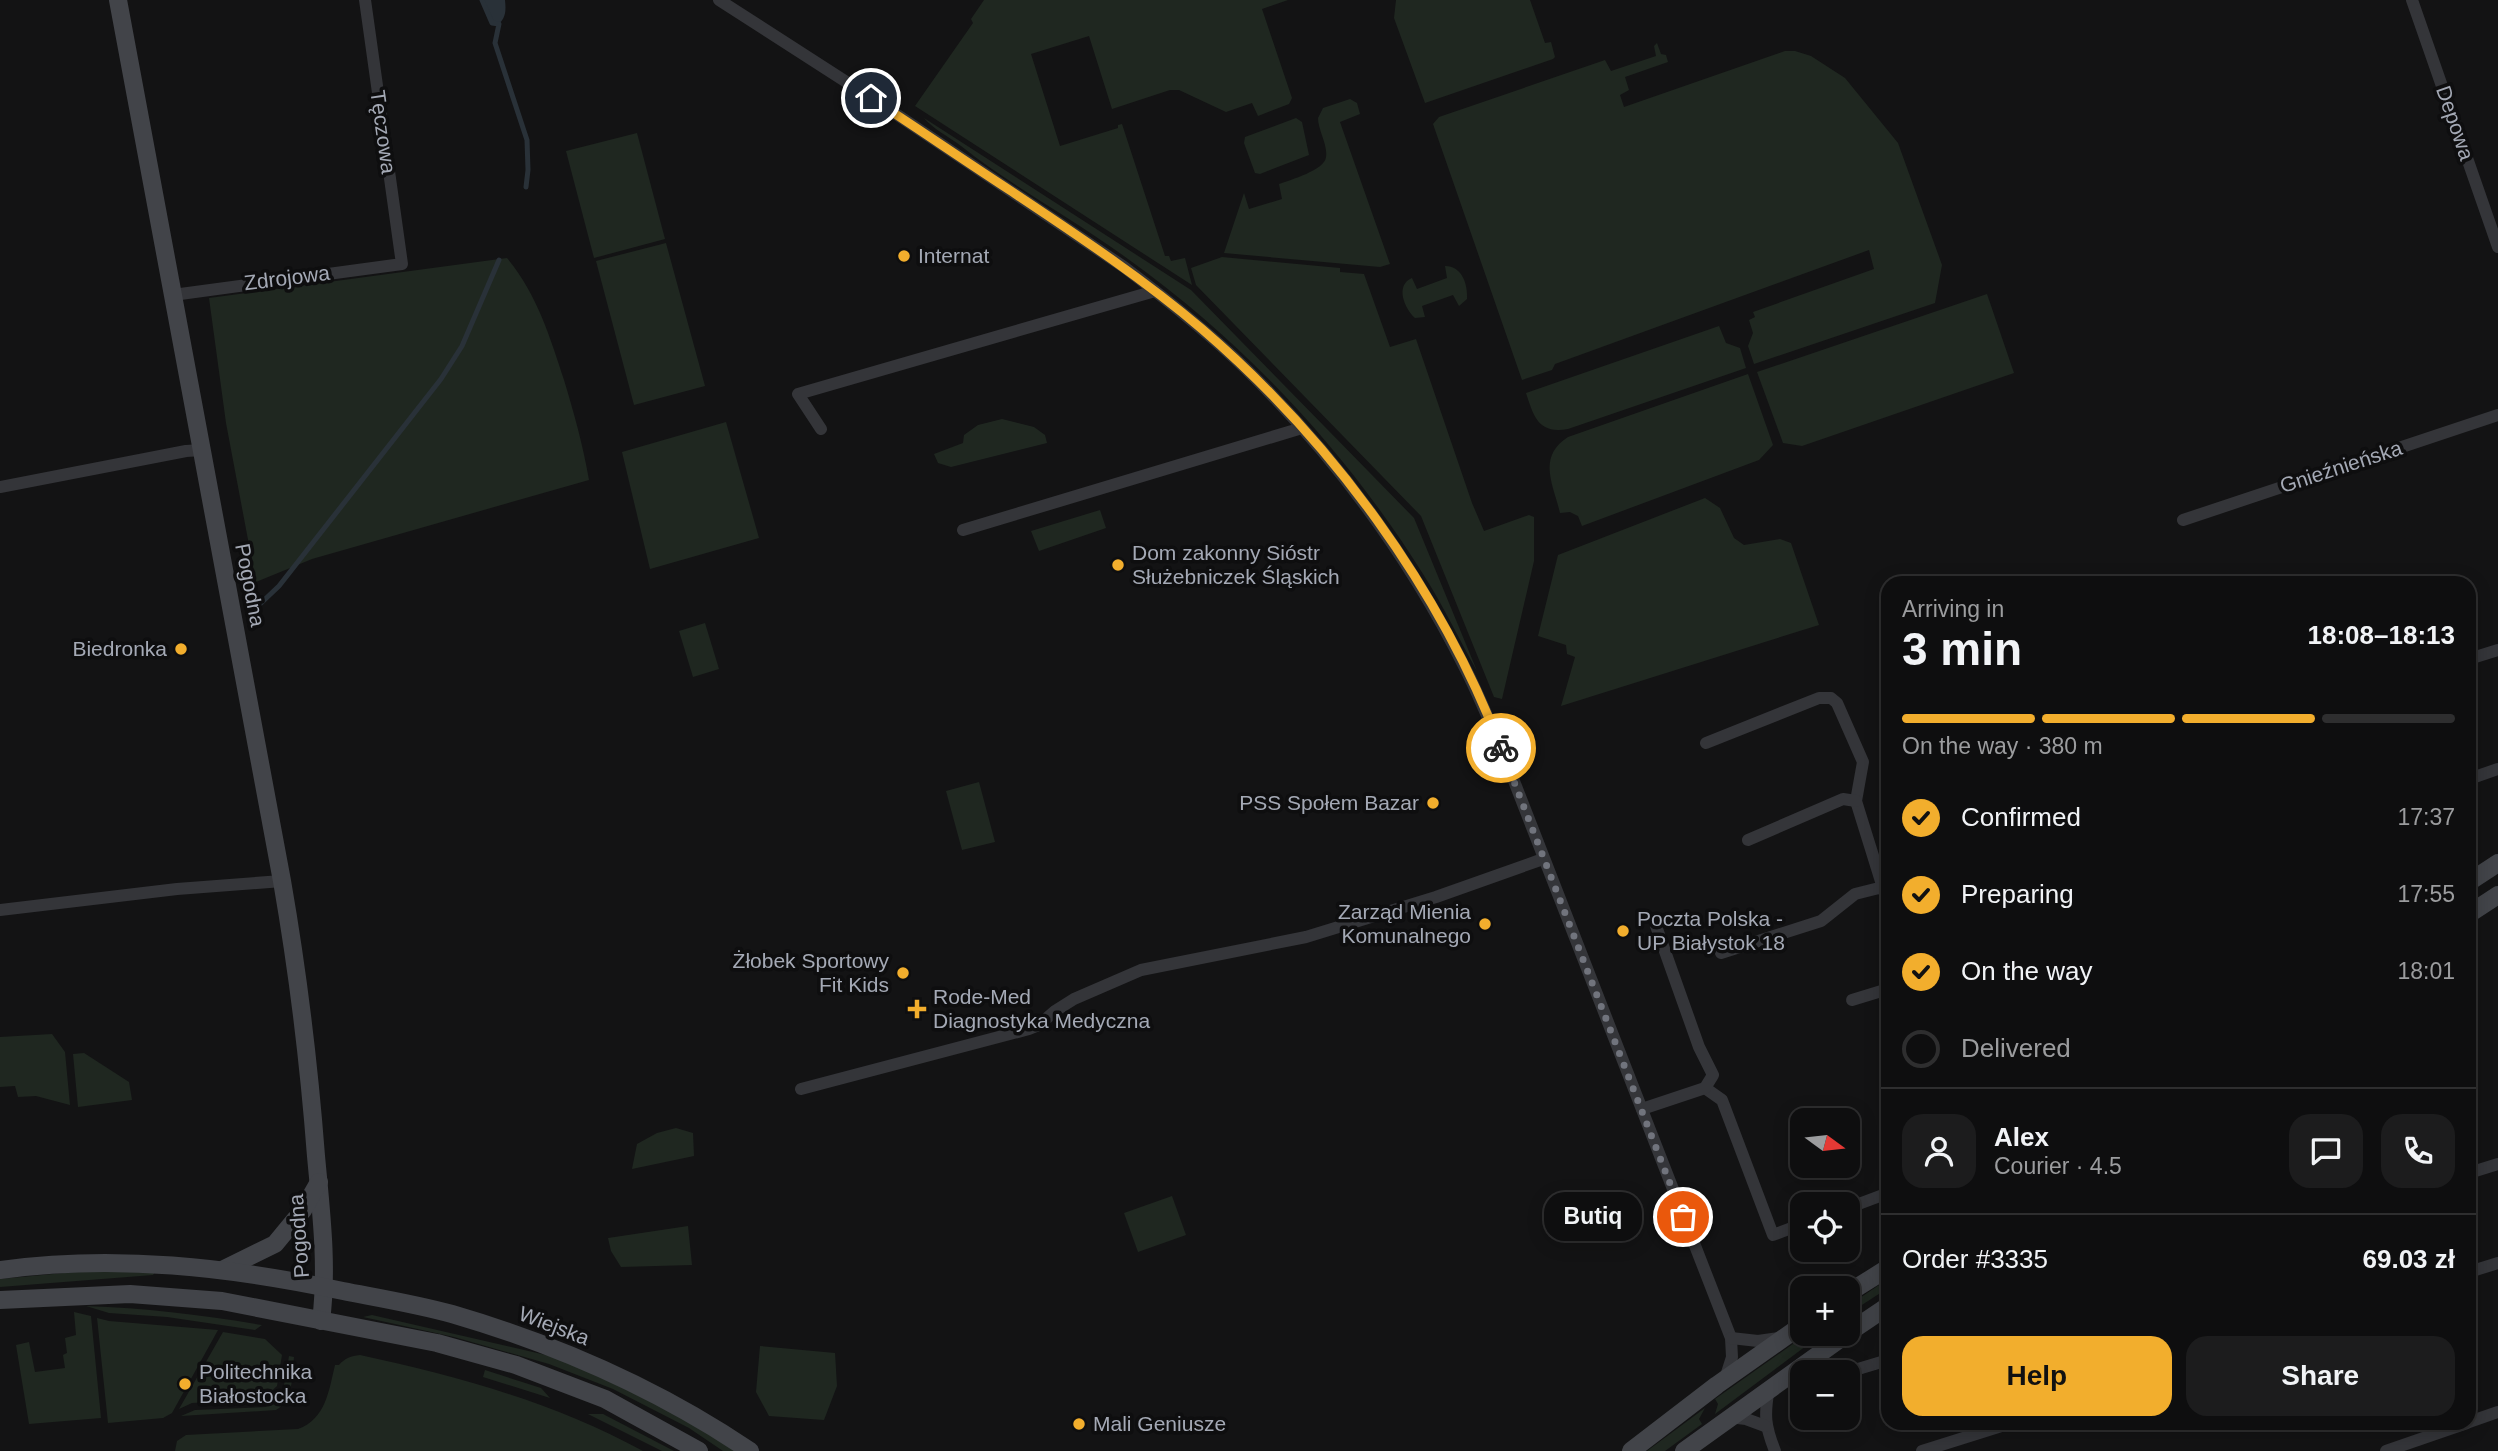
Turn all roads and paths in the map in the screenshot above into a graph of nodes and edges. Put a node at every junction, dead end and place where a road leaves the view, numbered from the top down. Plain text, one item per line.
1 (118, 0) edge
2 (365, 0) edge
3 (719, 0) edge
4 (2412, 0) edge
5 (2492, 210) edge
6 (2498, 247) edge
7 (402, 264) joint
8 (1155, 291) junction
9 (173, 295) junction
10 (2498, 415) edge
11 (1302, 428) junction
12 (821, 429) dead end
13 (202, 450) junction
14 (0, 487) edge
15 (2183, 520) dead end
16 (963, 530) dead end
17 (2498, 650) edge
18 (2476, 657) edge
19 (1706, 743) dead end
20 (2498, 769) edge
21 (2476, 777) edge
22 (1856, 801) junction
23 (1748, 840) dead end
24 (1543, 859) junction
25 (2498, 863) edge
26 (2476, 877) edge
27 (282, 881) junction
28 (1881, 881) edge
29 (1881, 888) edge
30 (2498, 895) edge
31 (2476, 909) edge
32 (0, 910) edge
33 (1656, 926) dead end
34 (1721, 953) dead end
35 (1881, 991) edge
36 (1852, 1000) dead end
37 (1705, 1088) junction
38 (801, 1089) dead end
39 (1642, 1109) junction
40 (2498, 1164) edge
41 (2476, 1172) edge
42 (318, 1182) junction
43 (1881, 1196) edge
44 (1860, 1204) edge
45 (1790, 1229) edge
46 (2498, 1263) edge
47 (224, 1269) junction
48 (0, 1270) edge
49 (2476, 1270) edge
50 (1881, 1272) edge
51 (1860, 1286) edge
52 (325, 1287) junction
53 (0, 1300) edge
54 (1881, 1311) edge
55 (321, 1321) junction
56 (1860, 1324) edge
57 (1790, 1333) edge
58 (1784, 1337) junction
59 (1731, 1338) junction
60 (1834, 1346) edge
61 (1819, 1360) edge
62 (1881, 1362) edge
63 (1860, 1369) edge
64 (1790, 1378) edge
65 (1725, 1379) junction
66 (1769, 1388) junction
67 (2498, 1412) edge
68 (1729, 1417) junction
69 (2476, 1419) edge
70 (1765, 1426) junction
71 (1989, 1430) edge
72 (2445, 1430) edge
73 (699, 1451) edge
74 (750, 1451) edge
75 (1632, 1451) edge
76 (1684, 1451) edge
77 (1775, 1451) edge
78 (1922, 1451) edge
79 (2386, 1451) edge

1 - 9 main road, Pogodna
2 - 7 street, Tęczowa
3 - 8 street
4 - 5 street, Depowa
5 - 6 street, Depowa
7 - 9 street, Zdrojowa
8 - 11 street
8 - 12 street
9 - 13 main road, Pogodna
10 - 15 street, Gnieźnieńska
11 - 16 street
11 - 24 street
13 - 14 street
13 - 27 main road, Pogodna
17 - 18 street
19 - 22 street
20 - 21 street
22 - 23 street
22 - 28 street
24 - 38 street
24 - 39 street
25 - 26 main road
27 - 32 street
27 - 42 main road, Pogodna
29 - 34 street
30 - 31 main road
33 - 37 street
35 - 36 street
37 - 39 street
37 - 45 street
39 - 59 street
40 - 41 street
42 - 47 main road, Pogodna
42 - 52 main road, Pogodna
43 - 44 street
46 - 49 street
47 - 48 main road, Wiejska
47 - 52 main road, Wiejska
50 - 51 main road
52 - 55 main road
52 - 74 main road, Wiejska
53 - 55 main road
54 - 56 main road
55 - 73 main road
57 - 58 main road
58 - 59 street
58 - 65 main road
59 - 65 street
60 - 61 main road
62 - 63 street
64 - 66 main road
65 - 75 main road
66 - 68 main road
66 - 70 street
67 - 69 street
68 - 70 street
68 - 76 main road
70 - 77 street
71 - 78 street
72 - 79 street

